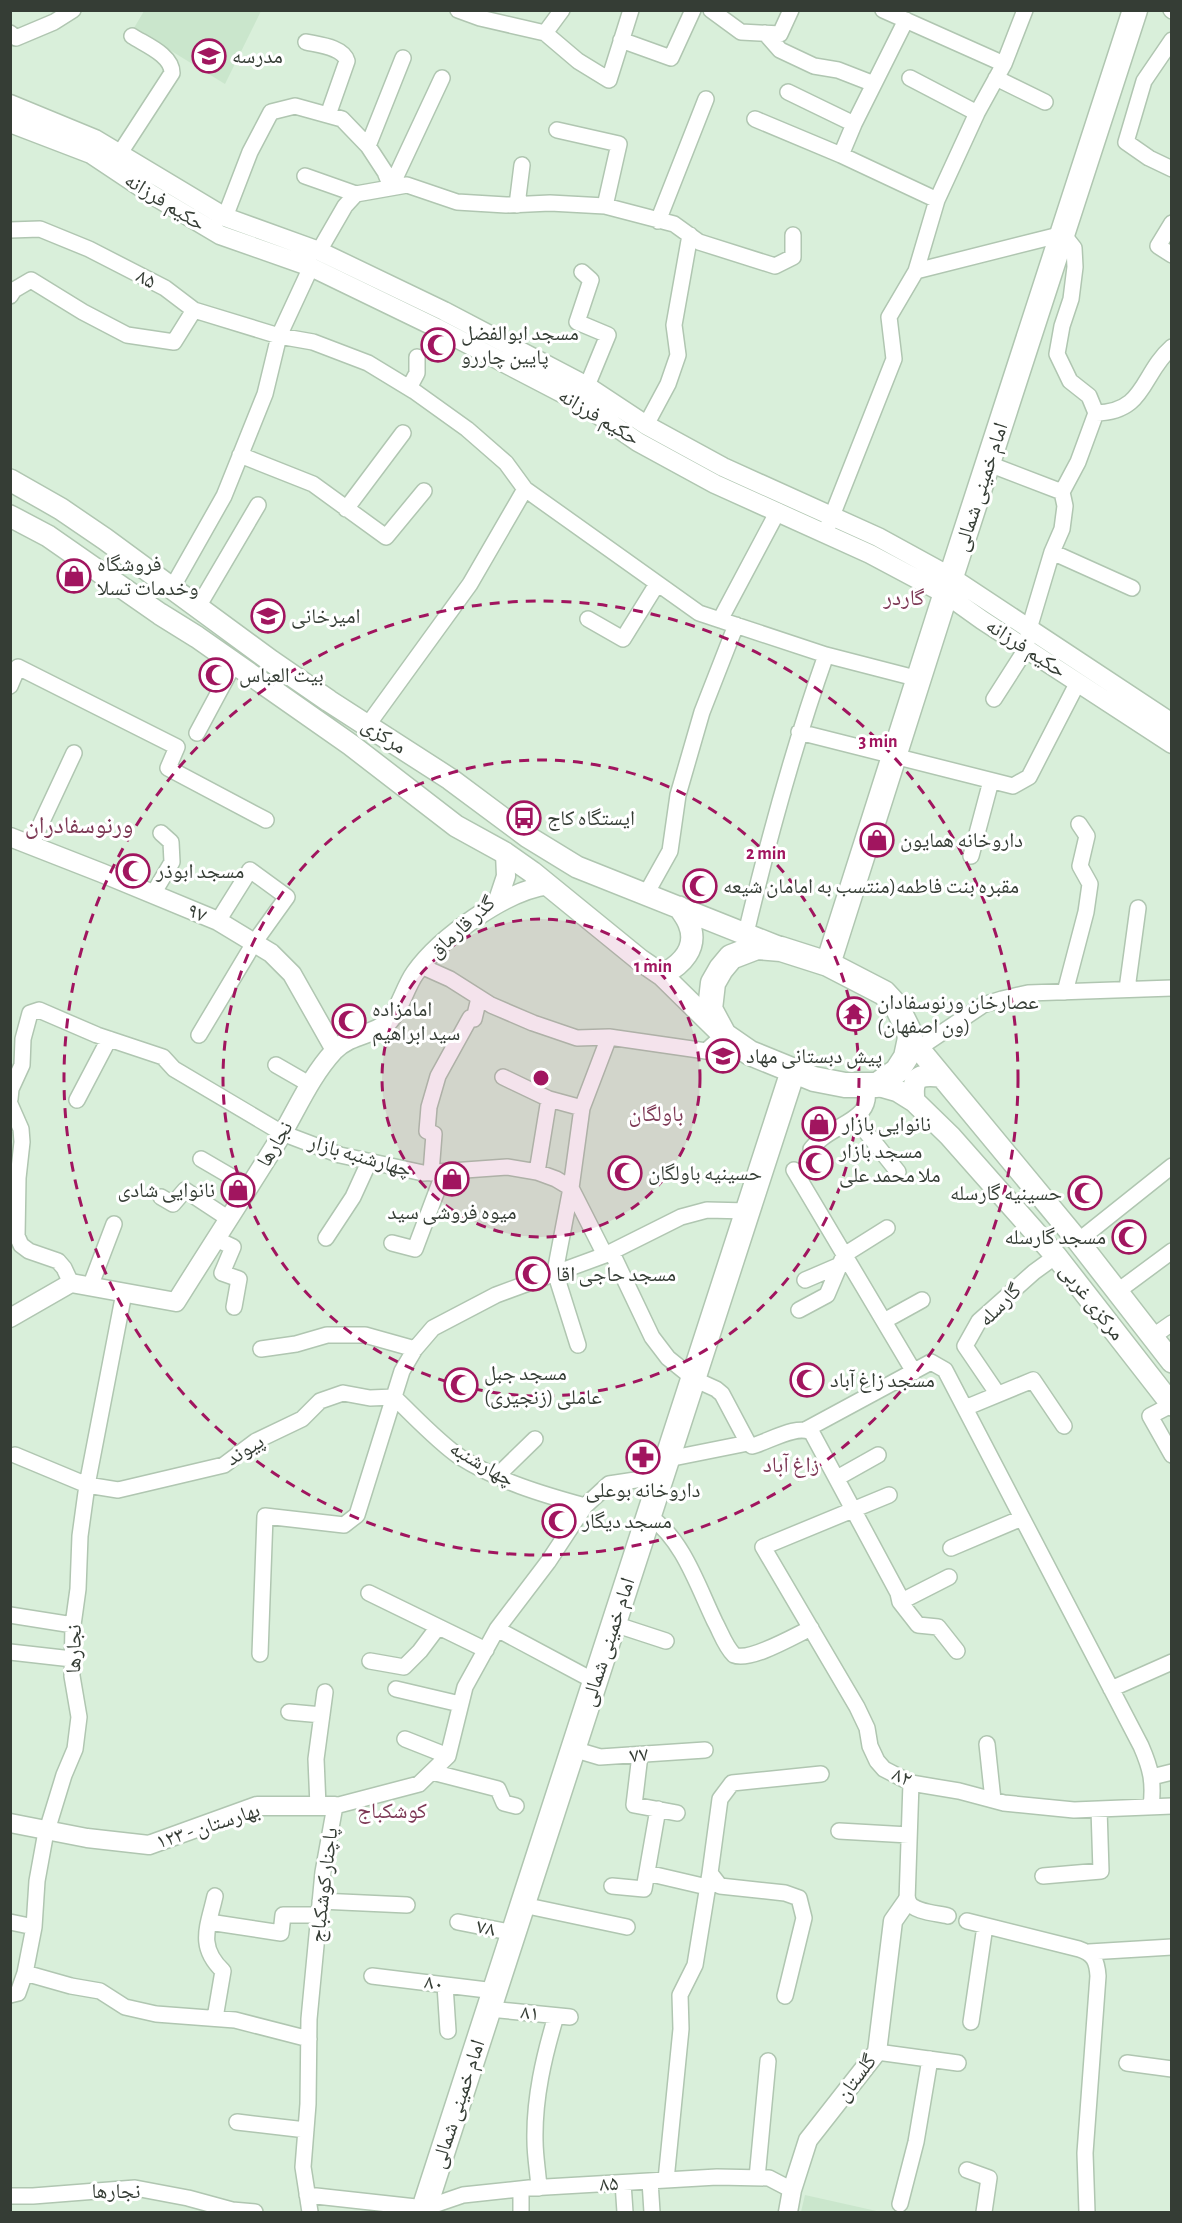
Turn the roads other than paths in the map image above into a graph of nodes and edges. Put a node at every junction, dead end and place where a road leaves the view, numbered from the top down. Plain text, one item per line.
1 (73, 10) edge
2 (458, 10) edge
3 (562, 10) edge
4 (631, 10) edge
5 (693, 10) edge
6 (711, 10) edge
7 (791, 10) edge
8 (883, 10) edge
9 (1025, 10) edge
10 (1129, 13) edge
11 (906, 21) junction
12 (10, 33) edge
13 (545, 33) junction
14 (765, 33) junction
15 (132, 36) dead end
16 (621, 40) junction
17 (1172, 40) edge
18 (306, 42) dead end
19 (403, 58) dead end
20 (1004, 64) junction
21 (442, 78) dead end
22 (910, 78) dead end
23 (996, 78) junction
24 (874, 84) junction
25 (788, 92) dead end
26 (706, 99) dead end
27 (1045, 102) dead end
28 (10, 104) edge
29 (977, 113) junction
30 (328, 115) junction
31 (755, 119) dead end
32 (855, 124) junction
33 (12, 125) edge
34 (557, 130) dead end
35 (368, 146) junction
36 (120, 153) junction
37 (841, 155) junction
38 (522, 165) dead end
39 (1172, 169) edge
40 (305, 176) dead end
41 (160, 178) junction
42 (391, 188) junction
43 (151, 194) junction
44 (356, 194) junction
45 (937, 200) junction
46 (517, 205) junction
47 (605, 206) junction
48 (225, 217) junction
49 (658, 221) junction
50 (1172, 224) edge
51 (10, 230) edge
52 (1063, 234) junction
53 (690, 235) junction
54 (793, 235) dead end
55 (320, 251) junction
56 (1172, 255) edge
57 (311, 267) junction
58 (916, 271) junction
59 (582, 272) dead end
60 (10, 296) edge
61 (194, 310) junction
62 (279, 336) junction
63 (1172, 346) edge
64 (417, 357) dead end
65 (587, 386) junction
66 (409, 388) junction
67 (1096, 413) junction
68 (646, 424) junction
69 (403, 433) dead end
70 (240, 455) junction
71 (989, 464) junction
72 (10, 480) edge
73 (525, 489) junction
74 (424, 491) dead end
75 (1062, 492) junction
76 (258, 505) dead end
77 (346, 508) junction
78 (778, 511) junction
79 (10, 516) edge
80 (831, 517) junction
81 (825, 535) junction
82 (1052, 552) junction
83 (657, 584) junction
84 (949, 586) junction
85 (172, 588) junction
86 (1132, 588) dead end
87 (198, 607) junction
88 (588, 619) dead end
89 (720, 620) junction
90 (736, 625) junction
91 (1029, 629) junction
92 (1026, 649) junction
93 (826, 655) junction
94 (234, 664) junction
95 (919, 679) junction
96 (1078, 682) junction
97 (10, 686) edge
98 (993, 699) dead end
99 (1172, 723) edge
100 (368, 726) junction
101 (800, 732) junction
102 (197, 733) dead end
103 (1172, 744) edge
104 (74, 753) dead end
105 (895, 756) junction
106 (450, 778) junction
107 (991, 781) junction
108 (427, 802) junction
109 (266, 820) dead end
110 (1079, 824) dead end
111 (161, 833) dead end
112 (10, 837) edge
113 (31, 845) junction
114 (505, 853) junction
115 (971, 856) dead end
116 (549, 885) junction
117 (153, 894) junction
118 (646, 894) junction
119 (497, 903) junction
120 (679, 907) junction
121 (1138, 908) dead end
122 (218, 921) junction
123 (746, 933) junction
124 (254, 942) junction
125 (781, 949) junction
126 (828, 964) junction
127 (421, 966) junction
128 (662, 975) junction
129 (1172, 988) edge
130 (1126, 989) junction
131 (1065, 992) junction
132 (479, 998) junction
133 (199, 1035) dead end
134 (724, 1035) junction
135 (17, 1036) edge
136 (609, 1037) junction
137 (109, 1039) junction
138 (914, 1043) junction
139 (335, 1050) junction
140 (276, 1065) dead end
141 (793, 1071) junction
142 (941, 1076) junction
143 (503, 1077) dead end
144 (309, 1084) junction
145 (872, 1085) junction
146 (10, 1099) edge
147 (549, 1099) junction
148 (77, 1100) dead end
149 (914, 1101) junction
150 (10, 1104) edge
151 (582, 1108) junction
152 (855, 1118) junction
153 (282, 1133) junction
154 (811, 1149) dead end
155 (201, 1159) dead end
156 (369, 1162) junction
157 (1172, 1166) edge
158 (794, 1170) dead end
159 (537, 1172) junction
160 (898, 1172) dead end
161 (437, 1173) junction
162 (14, 1178) edge
163 (249, 1186) junction
164 (572, 1188) junction
165 (161, 1197) dead end
166 (748, 1211) junction
167 (229, 1219) junction
168 (114, 1224) dead end
169 (887, 1228) dead end
170 (326, 1238) dead end
171 (216, 1239) junction
172 (1078, 1241) junction
173 (392, 1243) dead end
174 (1172, 1251) edge
175 (609, 1254) junction
176 (1056, 1256) junction
177 (842, 1260) junction
178 (555, 1272) junction
179 (806, 1280) dead end
180 (71, 1283) junction
181 (90, 1287) junction
182 (1118, 1291) junction
183 (124, 1293) junction
184 (922, 1300) dead end
185 (234, 1307) dead end
186 (799, 1310) dead end
187 (10, 1318) edge
188 (884, 1321) junction
189 (1172, 1323) edge
190 (1152, 1337) junction
191 (578, 1345) dead end
192 (415, 1348) junction
193 (261, 1349) dead end
194 (1172, 1362) edge
195 (914, 1372) junction
196 (694, 1379) junction
197 (997, 1393) junction
198 (394, 1397) junction
199 (1171, 1405) edge
200 (965, 1408) junction
201 (1064, 1426) dead end
202 (807, 1430) junction
203 (535, 1439) dead end
204 (748, 1443) junction
205 (15, 1455) dead end
206 (878, 1455) dead end
207 (1172, 1455) edge
208 (665, 1468) junction
209 (496, 1477) junction
210 (837, 1478) junction
211 (87, 1485) junction
212 (889, 1495) dead end
213 (585, 1506) junction
214 (853, 1509) junction
215 (650, 1515) junction
216 (1022, 1518) junction
217 (951, 1548) dead end
218 (949, 1577) dead end
219 (369, 1593) dead end
220 (900, 1602) junction
221 (10, 1615) edge
222 (614, 1624) junction
223 (73, 1625) junction
224 (438, 1627) junction
225 (811, 1628) junction
226 (497, 1629) junction
227 (666, 1641) dead end
228 (486, 1650) junction
229 (957, 1651) dead end
230 (10, 1652) edge
231 (260, 1654) dead end
232 (72, 1659) junction
233 (370, 1661) dead end
234 (1172, 1662) edge
235 (596, 1682) junction
236 (396, 1689) dead end
237 (1111, 1689) junction
238 (325, 1692) dead end
239 (460, 1704) junction
240 (289, 1712) dead end
241 (322, 1715) junction
242 (405, 1739) dead end
243 (987, 1744) dead end
244 (573, 1749) junction
245 (705, 1750) dead end
246 (640, 1755) junction
247 (448, 1756) junction
248 (432, 1772) junction
249 (1172, 1772) edge
250 (821, 1774) dead end
251 (1152, 1777) junction
252 (911, 1783) junction
253 (993, 1800) junction
254 (327, 1806) junction
255 (516, 1806) dead end
256 (1172, 1806) edge
257 (1151, 1807) junction
258 (658, 1809) junction
259 (1099, 1809) junction
260 (677, 1813) dead end
261 (10, 1822) edge
262 (49, 1830) junction
263 (839, 1831) dead end
264 (909, 1835) junction
265 (647, 1872) junction
266 (1043, 1876) dead end
267 (709, 1880) junction
268 (612, 1886) dead end
269 (215, 1896) dead end
270 (907, 1901) junction
271 (407, 1905) dead end
272 (523, 1905) junction
273 (320, 1908) junction
274 (948, 1917) dead end
275 (967, 1921) dead end
276 (10, 1922) edge
277 (209, 1922) junction
278 (458, 1922) dead end
279 (986, 1926) junction
280 (34, 1927) junction
281 (627, 1927) dead end
282 (514, 1933) junction
283 (1172, 1947) edge
284 (1089, 1952) junction
285 (25, 1973) junction
286 (372, 1976) dead end
287 (445, 1985) junction
288 (10, 1995) edge
289 (785, 1996) dead end
290 (492, 2000) junction
291 (215, 2018) junction
292 (971, 2022) dead end
293 (448, 2031) dead end
294 (309, 2039) junction
295 (878, 2052) junction
296 (930, 2059) junction
297 (768, 2061) dead end
298 (1127, 2062) dead end
299 (958, 2063) dead end
300 (1172, 2069) edge
301 (237, 2122) dead end
302 (306, 2130) junction
303 (967, 2170) dead end
304 (757, 2178) junction
305 (666, 2180) junction
306 (650, 2181) junction
307 (623, 2183) junction
308 (539, 2188) junction
309 (521, 2189) junction
310 (792, 2190) junction
311 (307, 2195) junction
312 (10, 2196) edge
313 (900, 2204) dead end
314 (216, 2209) edge
315 (424, 2210) edge
316 (255, 2212) edge
317 (310, 2212) edge
318 (521, 2212) edge
319 (625, 2212) edge
320 (652, 2212) edge
321 (788, 2212) edge
322 (984, 2212) edge
323 (1087, 2212) edge

1 - 12 street
2 - 13 street
3 - 13 street
4 - 16 street
5 - 16 street
6 - 14 street
7 - 14 street
8 - 11 street
9 - 20 street
10 - 52 main road, امام خمینی شمالی
11 - 20 street
11 - 24 street
13 - 16 street
14 - 24 street
15 - 36 street
17 - 39 street
18 - 30 street
19 - 35 street
20 - 23 street
21 - 42 street
22 - 29 street
23 - 27 street
23 - 29 street
24 - 32 street
25 - 32 street
26 - 49 street
28 - 36 street, حکیم فرزانه
29 - 45 street
30 - 35 street
30 - 48 street
31 - 37 street
32 - 37 street
33 - 43 street, حکیم فرزانه
34 - 47 street
35 - 42 street
36 - 41 street, حکیم فرزانه
37 - 45 street
38 - 46 street
40 - 44 street
41 - 43 street
41 - 48 street, حکیم فرزانه
42 - 44 street
42 - 46 street
43 - 57 street, حکیم فرزانه
44 - 55 street
45 - 58 street
46 - 47 street
47 - 49 street
48 - 55 street, حکیم فرزانه
49 - 53 street
50 - 56 street
51 - 61 street, ۸۵
52 - 58 street
52 - 67 street
52 - 71 main road, امام خمینی شمالی
53 - 54 street
53 - 68 street
55 - 57 street
55 - 65 street, حکیم فرزانه
57 - 62 street
57 - 78 street, حکیم فرزانه
58 - 80 street
59 - 65 street
60 - 61 street
61 - 62 street, ۸۵
62 - 66 street, ۸۵
62 - 70 street
63 - 67 street
64 - 66 street
65 - 68 street, حکیم فرزانه
66 - 73 street, ۸۵
67 - 75 street
68 - 80 street, حکیم فرزانه
69 - 77 street
70 - 77 street
70 - 85 street
71 - 75 street
71 - 84 main road, امام خمینی شمالی
72 - 85 main road, مرکزی
73 - 83 street, ۸۵
73 - 100 street
74 - 77 street
75 - 82 street
76 - 87 street
78 - 81 street, حکیم فرزانه
78 - 89 street
79 - 94 main road, مرکزی
80 - 81 street
80 - 84 street, حکیم فرزانه
81 - 84 street, حکیم فرزانه
82 - 86 street
82 - 91 street
83 - 88 street
83 - 89 street, ۸۵
84 - 91 street, حکیم فرزانه
84 - 92 street, حکیم فرزانه
84 - 95 main road, امام خمینی شمالی
85 - 87 main road, مرکزی
87 - 100 main road, مرکزی
89 - 90 street, ۸۵
90 - 93 street, ۸۵
90 - 118 street
91 - 92 street
91 - 99 street, حکیم فرزانه
92 - 96 street, حکیم فرزانه
92 - 98 street
93 - 95 street, ۸۵
93 - 101 street
94 - 102 street
94 - 108 main road, مرکزی
95 - 105 main road, امام خمینی شمالی
96 - 103 street, حکیم فرزانه
96 - 107 street
97 - 109 street
100 - 106 main road, مرکزی
101 - 105 street
101 - 123 street
104 - 113 street
105 - 107 street
105 - 126 main road, امام خمینی شمالی
106 - 108 main road
106 - 118 main road, مرکزی
107 - 115 street
108 - 114 main road, مرکزی
110 - 131 street
111 - 117 street
112 - 113 street, ۹۷
113 - 117 street, ۹۷
114 - 116 main road, مرکزی
114 - 119 street, گذر قارماق
116 - 119 street
116 - 128 main road, مرکزی
117 - 122 street, ۹۷
118 - 120 main road, مرکزی
119 - 127 street, گذر قارماق
120 - 123 main road, مرکزی
120 - 128 main road
121 - 130 street
122 - 124 street, ۹۷
122 - 124 street
123 - 125 main road, مرکزی
124 - 133 street
124 - 139 street, ۹۷
125 - 126 main road
125 - 134 main road
126 - 138 main road
127 - 132 street
127 - 139 street, نجارها
128 - 134 main road, مرکزی
129 - 130 street
130 - 131 street
131 - 138 street
132 - 136 street
132 - 161 street
134 - 136 street
134 - 141 main road
135 - 137 street, چهارشنبه بازار
135 - 146 street
136 - 151 street
137 - 148 street
137 - 153 street, چهارشنبه بازار
138 - 142 main road, مرکزی غربی
138 - 145 main road
139 - 144 street, نجارها
140 - 144 street
141 - 145 main road
141 - 166 main road, امام خمینی شمالی
142 - 149 main road
142 - 172 main road, مرکزی غربی
143 - 147 street
144 - 153 street, نجارها
145 - 149 main road, مرکزی غربی
145 - 152 street
147 - 151 street
147 - 159 street
149 - 176 main road, مرکزی غربی
150 - 162 street
151 - 164 street
152 - 154 street
152 - 160 street
153 - 156 street, چهارشنبه بازار
153 - 163 street, نجارها
155 - 163 street
156 - 161 street, چهارشنبه بازار
156 - 170 street
157 - 172 street
158 - 177 street
159 - 161 street, چهارشنبه بازار
159 - 164 street, چهارشنبه بازار
161 - 173 street
162 - 180 street
163 - 167 street, نجارها
164 - 175 street
164 - 178 street
165 - 167 street
166 - 175 street
166 - 196 main road, امام خمینی شمالی
167 - 171 street, نجارها
168 - 181 street
169 - 177 street
171 - 183 street, نجارها
171 - 185 street
172 - 182 main road, مرکزی غربی
174 - 182 street
175 - 178 street
175 - 196 street
176 - 197 street, گارسله
176 - 199 main road, مرکزی غربی
177 - 179 street
177 - 186 street
177 - 188 street
178 - 191 street
178 - 192 street
180 - 181 street, نجارها
180 - 187 street
181 - 183 street, نجارها
182 - 190 main road, مرکزی غربی
183 - 211 street, نجارها
184 - 188 street
188 - 195 street
189 - 190 street
190 - 194 main road, مرکزی غربی
192 - 193 street
192 - 198 street
195 - 200 street
195 - 202 street
196 - 204 street
196 - 208 main road, امام خمینی شمالی
197 - 200 street
197 - 201 street
198 - 209 street, چهارشنبه
198 - 211 street, پیوند
198 - 231 street
199 - 207 street
200 - 216 street
202 - 204 street
202 - 210 street
203 - 209 street
204 - 208 street
205 - 211 street, پیوند
206 - 210 street
208 - 213 street
208 - 215 main road, امام خمینی شمالی
209 - 213 street, چهارشنبه
210 - 214 street
211 - 223 street, نجارها
212 - 214 street
213 - 226 street
214 - 220 street
214 - 225 street, ۸۲
215 - 222 main road, امام خمینی شمالی
215 - 225 street
216 - 217 street
216 - 237 street
218 - 220 street
219 - 224 street
220 - 229 street
221 - 223 street
222 - 227 street
222 - 235 main road, امام خمینی شمالی
223 - 232 street, نجارها
224 - 228 street
224 - 233 street
225 - 252 street, ۸۲
226 - 228 street
226 - 235 street
228 - 239 street
230 - 232 street
232 - 262 street, نجارها
234 - 237 street
235 - 244 main road, امام خمینی شمالی
236 - 239 street
237 - 251 street
238 - 241 street
239 - 247 street
240 - 241 street
241 - 254 street
242 - 247 street
243 - 253 street
244 - 246 street, ۷۷
244 - 272 main road, امام خمینی شمالی
245 - 246 street, ۷۷
246 - 258 street
247 - 248 street, پاچنار کوشکباج
248 - 254 street, پاچنار کوشکباج
248 - 255 street
249 - 251 street
250 - 267 street
251 - 257 street
252 - 253 street, ۸۲
252 - 264 street
253 - 259 street, ۸۲
254 - 262 street, بهارستان - ۱۲۳
254 - 273 street, پاچنار کوشکباج
256 - 257 street, ۸۲
257 - 259 street, ۸۲
258 - 260 street
258 - 265 street
259 - 266 street
261 - 262 street, بهارستان - ۱۲۳
262 - 280 street, نجارها
263 - 264 street
264 - 270 street
265 - 267 street
265 - 268 street
267 - 289 street
267 - 305 street
269 - 277 street
270 - 274 street
270 - 295 street, گلستان
271 - 273 street
272 - 281 street
272 - 282 main road, امام خمینی شمالی
273 - 277 street
273 - 294 street, پاچنار کوشکباج
275 - 279 street
276 - 280 street
277 - 291 street
278 - 282 street, ۷۸
279 - 284 street
279 - 292 street
280 - 285 street, نجارها
282 - 290 main road, امام خمینی شمالی
283 - 284 street
284 - 323 street
285 - 288 street, نجارها
285 - 291 street
286 - 287 street, ۸۰
287 - 290 street, ۸۰
287 - 293 street
290 - 308 street, ۸۱
290 - 315 main road, امام خمینی شمالی
291 - 294 street
294 - 302 street, پاچنار کوشکباج
295 - 296 street
295 - 310 street, گلستان
296 - 299 street
296 - 313 street
297 - 304 street
298 - 300 street
301 - 302 street
302 - 311 street, پاچنار کوشکباج
303 - 322 street
304 - 305 street, ۸۵
304 - 310 street, ۸۵
305 - 306 street, ۸۵
306 - 307 street, ۸۵
306 - 320 street
307 - 308 street, ۸۵
307 - 319 street
308 - 309 street, ۸۵
309 - 315 street, ۸۵
309 - 318 street
310 - 321 street, گلستان
311 - 315 street
311 - 317 street, پاچنار کوشکباج
312 - 314 street, نجارها
314 - 316 street, نجارها

